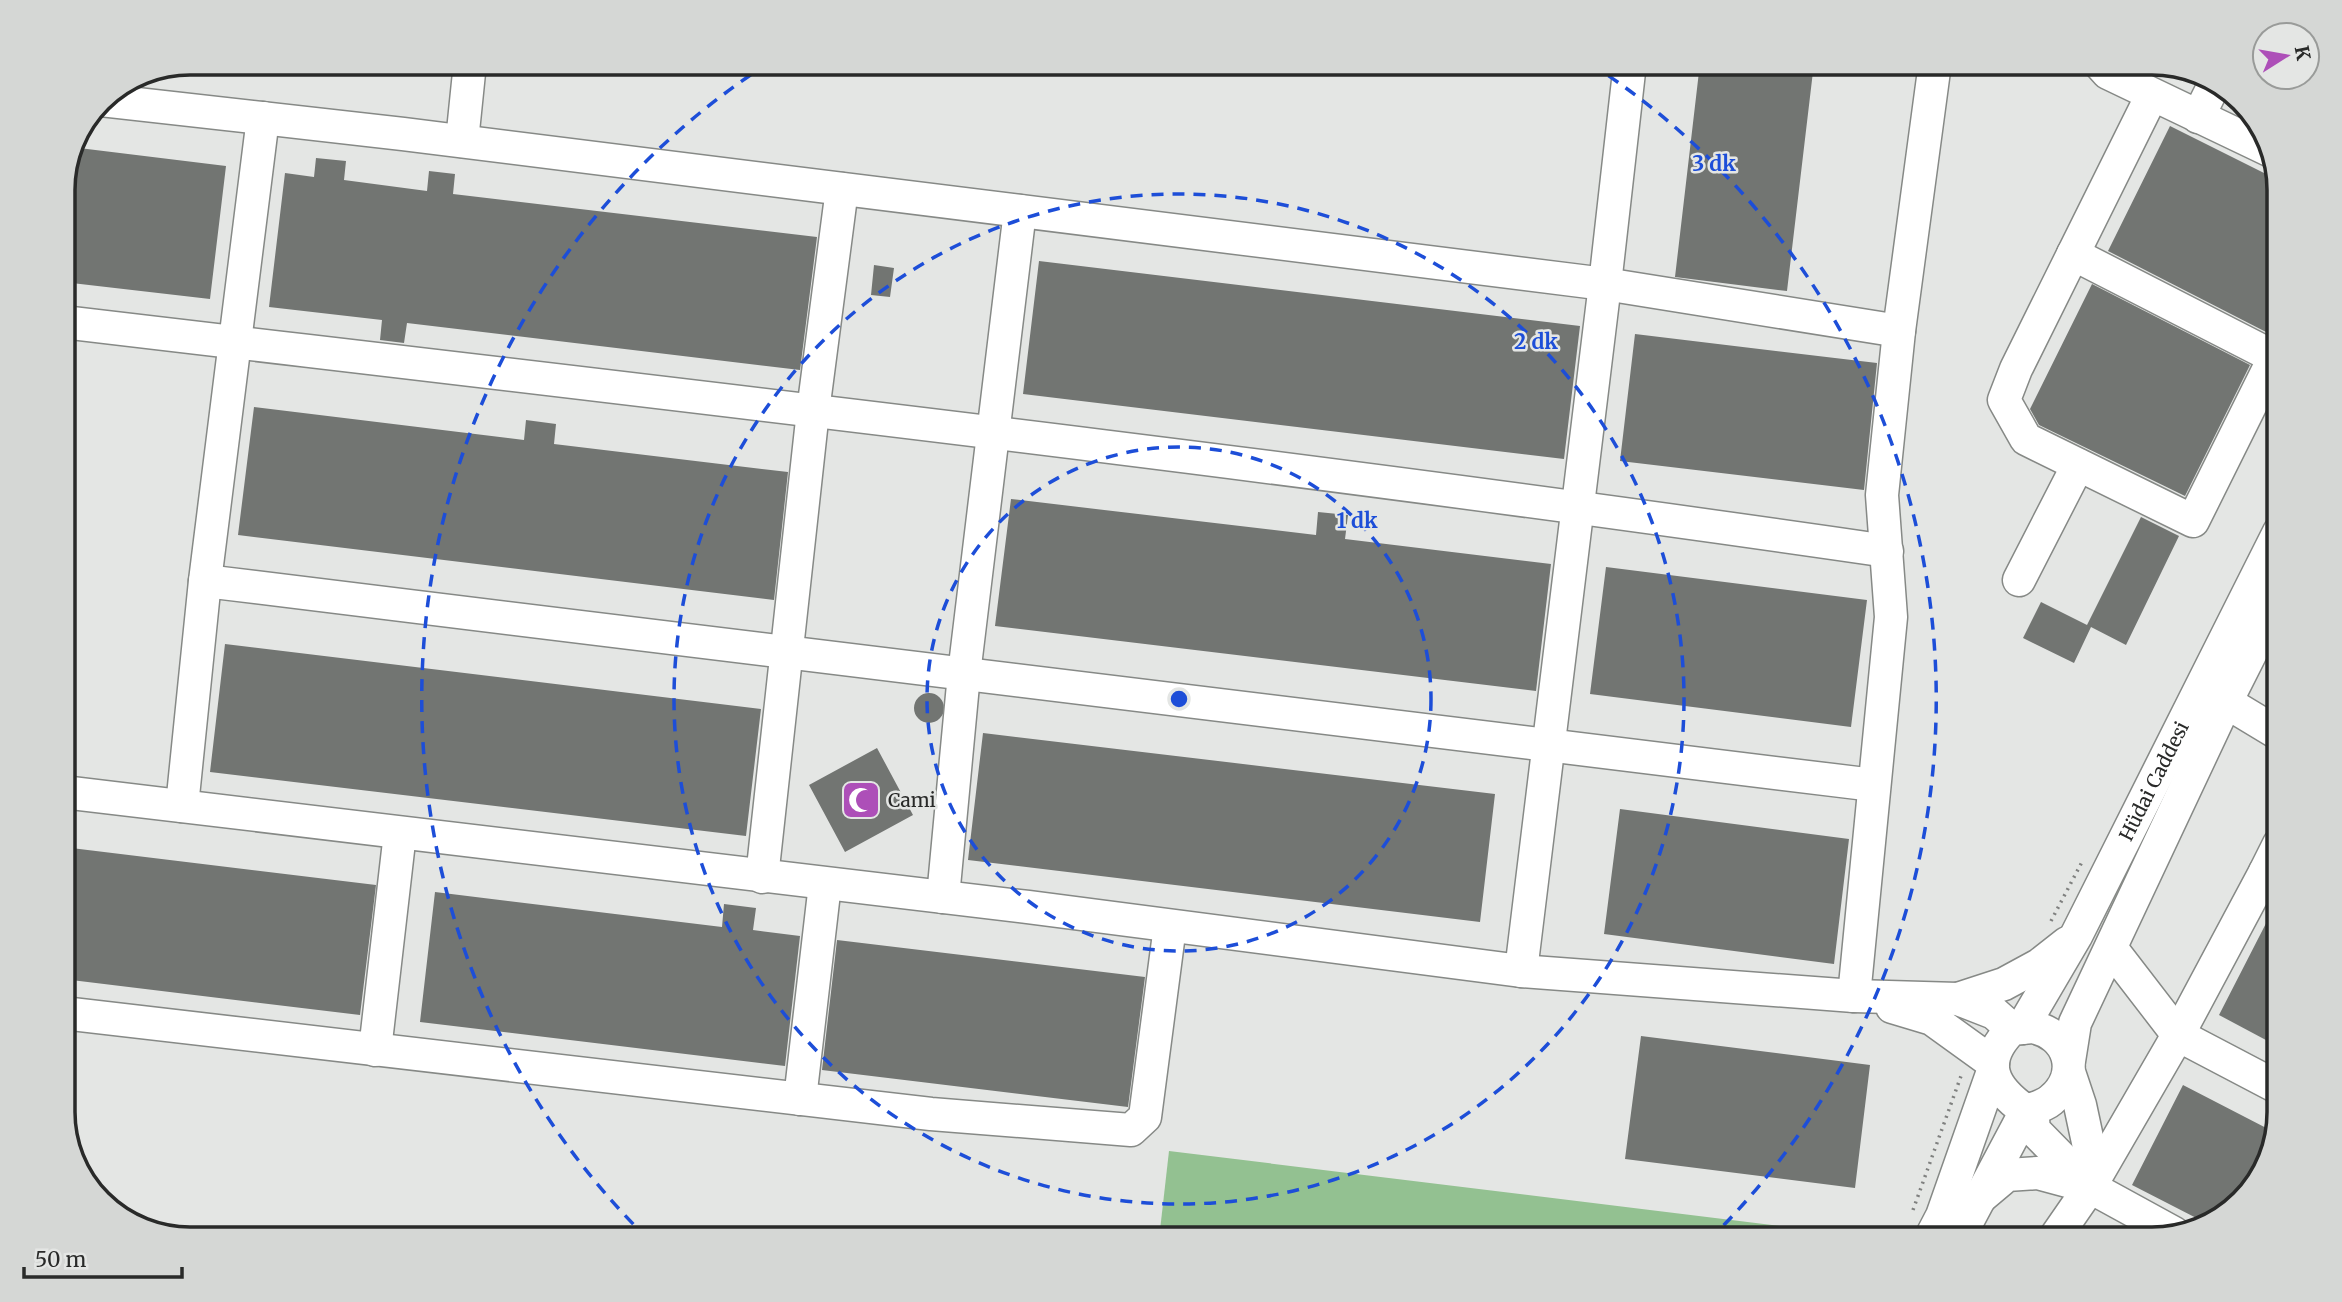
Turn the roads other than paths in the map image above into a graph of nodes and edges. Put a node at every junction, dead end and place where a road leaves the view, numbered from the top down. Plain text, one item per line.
1 (469, 75) edge
2 (1629, 75) edge
3 (1933, 75) edge
4 (2112, 75) edge
5 (2211, 92) edge
6 (2152, 95) junction
7 (117, 102) edge
8 (2199, 117) junction
9 (262, 118) junction
10 (462, 141) junction
11 (2257, 145) edge
12 (842, 189) junction
13 (1020, 211) junction
14 (2073, 254) junction
15 (1605, 284) junction
16 (75, 323) edge
17 (1899, 331) junction
18 (234, 343) junction
19 (2267, 349) edge
20 (2267, 371) edge
21 (813, 411) junction
22 (993, 433) junction
23 (2078, 464) junction
24 (1578, 506) junction
25 (1887, 551) junction
26 (2267, 556) edge
27 (2019, 580) dead end
28 (205, 581) junction
29 (2267, 621) edge
30 (787, 652) junction
31 (964, 674) junction
32 (2227, 702) junction
33 (2267, 727) edge
34 (1549, 746) junction
35 (1874, 785) junction
36 (75, 793) edge
37 (182, 806) junction
38 (400, 833) junction
39 (762, 877) junction
40 (825, 884) junction
41 (2267, 884) edge
42 (943, 897) junction
43 (1170, 926) junction
44 (2077, 936) junction
45 (2110, 948) junction
46 (1521, 971) junction
47 (1854, 996) junction
48 (1958, 999) junction
49 (75, 1014) edge
50 (2017, 1029) junction
51 (2178, 1035) junction
52 (375, 1050) junction
53 (2069, 1066) junction
54 (1993, 1067) junction
55 (2267, 1082) edge
56 (800, 1099) junction
57 (2029, 1110) junction
58 (2092, 1181) junction
59 (1973, 1226) edge
60 (2163, 1226) edge
61 (1936, 1227) edge
62 (2062, 1227) edge

1 - 10 street
2 - 15 street
3 - 17 street
4 - 6 street
5 - 8 street
6 - 8 street
6 - 14 street
7 - 9 street
8 - 11 street
9 - 10 street
9 - 18 street
10 - 12 street
12 - 13 street
12 - 21 street
13 - 15 street
13 - 22 street
14 - 19 street
14 - 23 street
15 - 17 street
15 - 24 street
16 - 18 street
17 - 25 street
18 - 21 street
18 - 28 street
20 - 23 street
21 - 22 street
21 - 30 street
22 - 24 street
22 - 31 street
23 - 27 street
24 - 25 street
24 - 34 street
25 - 35 street
26 - 44 street, Hüdai Caddesi
28 - 30 street
28 - 37 street
29 - 32 street, Hüdai Caddesi
30 - 31 street
30 - 39 street
31 - 34 street
31 - 42 street
32 - 33 street
32 - 45 street, Hüdai Caddesi
34 - 35 street
34 - 46 street
35 - 47 street
36 - 37 street
37 - 38 street
38 - 39 street
38 - 52 street
39 - 40 street
40 - 42 street
40 - 56 street
41 - 51 street
42 - 43 street
43 - 46 street
43 - 56 street
44 - 48 street
44 - 50 street, Hüdai Caddesi
45 - 51 street
45 - 53 street, Hüdai Caddesi
46 - 47 street
47 - 48 street
47 - 54 street
48 - 50 street
49 - 52 street
50 - 53 street
50 - 54 street
51 - 55 street
51 - 58 street
52 - 56 street
53 - 57 street
53 - 58 street
54 - 57 street
54 - 61 street
57 - 58 street
57 - 59 street
58 - 59 street
58 - 60 street
58 - 62 street

